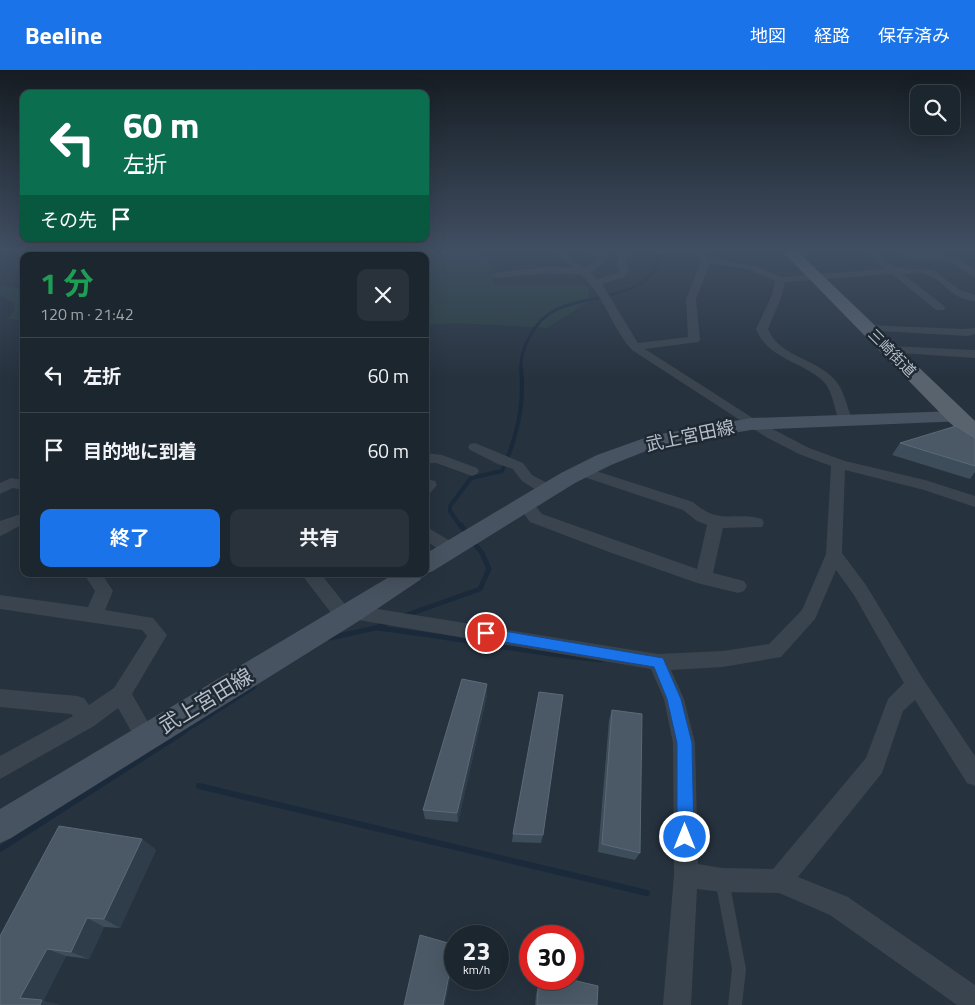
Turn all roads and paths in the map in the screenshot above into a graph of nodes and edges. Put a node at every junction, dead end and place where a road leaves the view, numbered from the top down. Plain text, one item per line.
1 (603, 294) edge
2 (693, 294) edge
3 (778, 294) edge
4 (832, 294) edge
5 (922, 294) edge
6 (959, 294) edge
7 (975, 298) edge
8 (940, 308) dead end
9 (867, 328) junction
10 (975, 331) edge
11 (636, 347) junction
12 (889, 350) junction
13 (969, 353) edge
14 (975, 368) edge
15 (956, 417) junction
16 (846, 420) junction
17 (751, 424) junction
18 (975, 433) edge
19 (475, 447) dead end
20 (429, 458) edge
21 (838, 464) junction
22 (472, 471) dead end
23 (580, 471) junction
24 (20, 484) edge
25 (0, 488) edge
26 (546, 490) junction
27 (975, 502) edge
28 (524, 503) junction
29 (20, 520) edge
30 (716, 522) junction
31 (756, 523) dead end
32 (0, 530) edge
33 (429, 533) edge
34 (463, 541) junction
35 (834, 554) junction
36 (429, 562) edge
37 (95, 577) edge
38 (314, 577) edge
39 (407, 577) edge
40 (703, 578) junction
41 (738, 586) dead end
42 (0, 602) edge
43 (94, 614) junction
44 (349, 615) junction
45 (658, 662) junction
46 (916, 685) junction
47 (121, 694) junction
48 (0, 698) edge
49 (87, 719) junction
50 (146, 738) junction
51 (0, 768) edge
52 (975, 775) edge
53 (0, 827) edge
54 (686, 875) junction
55 (722, 880) junction
56 (779, 881) junction
57 (975, 1001) edge
58 (677, 1005) edge
59 (735, 1005) edge

1 - 11 street
2 - 11 street
3 - 16 street
4 - 9 main road, 三崎街道
5 - 8 street
6 - 7 street
9 - 10 street
9 - 12 main road, 三崎街道
11 - 17 street
12 - 13 street
12 - 15 main road, 三崎街道
13 - 14 street
15 - 16 main road, 武上宮田線
15 - 18 main road, 三崎街道
16 - 17 main road, 武上宮田線
17 - 21 street
17 - 23 main road, 武上宮田線
19 - 26 street
20 - 22 street
21 - 27 street
21 - 35 street
23 - 26 main road, 武上宮田線
23 - 30 street
24 - 25 street
26 - 28 main road, 武上宮田線
28 - 34 main road, 武上宮田線
28 - 40 street
29 - 32 street
30 - 31 street
30 - 40 street
33 - 34 street
34 - 36 main road, 武上宮田線
35 - 45 street
35 - 46 street
37 - 43 street
38 - 44 street
39 - 44 main road, 武上宮田線
40 - 41 street
42 - 43 street
43 - 47 street
44 - 45 street
44 - 50 main road, 武上宮田線
45 - 54 street
46 - 52 street
46 - 56 street
47 - 49 street
47 - 50 street
48 - 49 street
49 - 51 street
50 - 53 main road, 武上宮田線
54 - 55 street
54 - 58 street
55 - 56 street
55 - 59 lane
56 - 57 street

